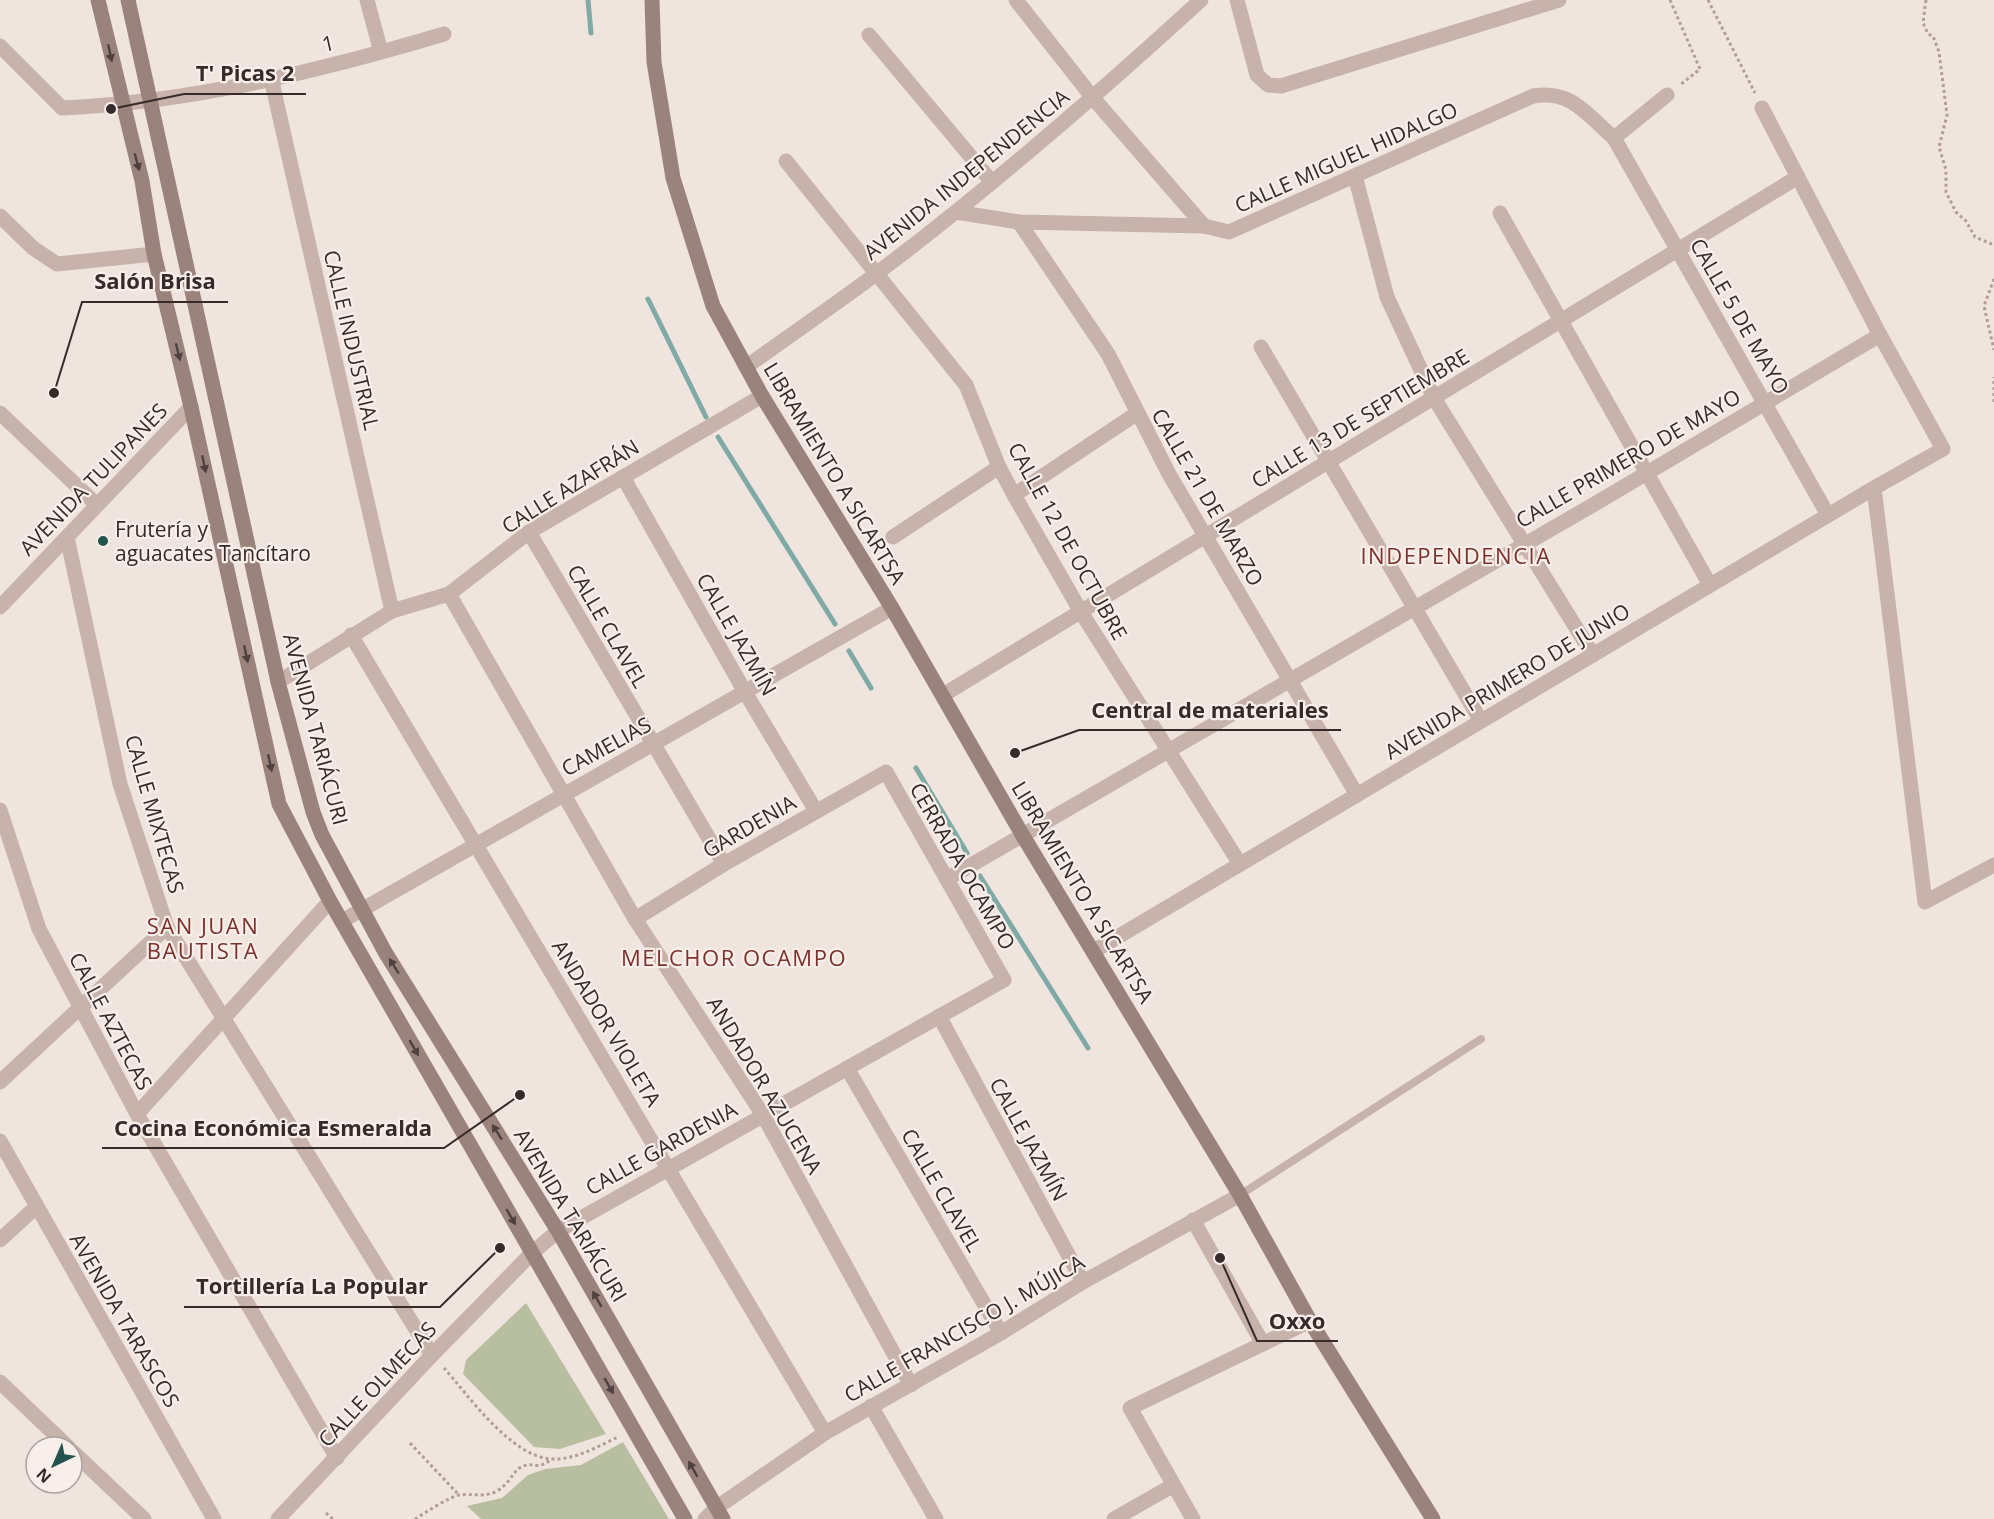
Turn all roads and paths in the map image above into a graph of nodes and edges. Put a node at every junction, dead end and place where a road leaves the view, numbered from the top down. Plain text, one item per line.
1 (98, 0) edge
2 (128, 0) edge
3 (367, 0) edge
4 (652, 0) edge
5 (1016, 0) edge
6 (1200, 0) edge
7 (1237, 0) edge
8 (1559, 0) edge
9 (1670, 0) edge
10 (1708, 0) edge
11 (1926, 0) edge
12 (444, 34) dead end
13 (869, 34) dead end
14 (0, 46) edge
15 (381, 52) junction
16 (271, 78) junction
17 (1533, 96) joint
18 (1667, 96) joint
19 (1093, 98) junction
20 (149, 102) junction
21 (122, 105) junction
22 (1762, 108) joint
23 (1614, 138) junction
24 (786, 161) dead end
25 (1355, 176) junction
26 (1798, 177) junction
27 (992, 182) junction
28 (956, 212) junction
29 (1500, 213) dead end
30 (0, 216) edge
31 (1019, 222) junction
32 (1204, 226) junction
33 (1994, 245) edge
34 (1678, 250) junction
35 (154, 254) junction
36 (876, 274) junction
37 (1994, 279) edge
38 (1561, 321) junction
39 (1880, 335) junction
40 (1261, 347) dead end
41 (1994, 350) edge
42 (746, 367) junction
43 (1994, 377) edge
44 (762, 396) junction
45 (1434, 398) junction
46 (1765, 402) junction
47 (1994, 402) edge
48 (191, 407) junction
49 (0, 413) edge
50 (1136, 414) junction
51 (1329, 462) junction
52 (999, 467) junction
53 (1646, 472) junction
54 (623, 477) junction
55 (1874, 488) junction
56 (1014, 495) junction
57 (97, 506) junction
58 (1828, 514) junction
59 (529, 532) junction
60 (1204, 535) junction
61 (67, 537) junction
62 (893, 537) dead end
63 (1524, 543) junction
64 (1710, 585) junction
65 (449, 594) junction
66 (0, 607) edge
67 (1414, 607) junction
68 (892, 608) junction
69 (392, 611) junction
70 (1081, 612) junction
71 (351, 635) junction
72 (1593, 655) junction
73 (1290, 678) junction
74 (278, 682) junction
75 (745, 692) junction
76 (943, 695) junction
77 (1481, 721) junction
78 (652, 744) junction
79 (1167, 751) junction
80 (886, 772) joint
81 (564, 793) junction
82 (1357, 795) junction
83 (0, 810) edge
84 (816, 811) junction
85 (1023, 836) junction
86 (476, 844) junction
87 (724, 864) junction
88 (1240, 864) junction
89 (1994, 865) edge
90 (946, 879) junction
91 (330, 901) junction
92 (361, 910) junction
93 (635, 919) junction
94 (342, 921) junction
95 (167, 927) junction
96 (1094, 951) junction
97 (1004, 980) joint
98 (82, 1008) junction
99 (939, 1016) junction
100 (223, 1021) junction
101 (1481, 1039) dead end
102 (847, 1068) junction
103 (0, 1082) edge
104 (137, 1114) junction
105 (763, 1115) junction
106 (0, 1141) edge
107 (669, 1167) junction
108 (1240, 1195) junction
109 (36, 1208) junction
110 (1193, 1220) junction
111 (558, 1230) junction
112 (0, 1240) edge
113 (532, 1253) junction
114 (1083, 1282) junction
115 (1310, 1321) junction
116 (1001, 1333) junction
117 (1263, 1344) junction
118 (432, 1355) junction
119 (0, 1382) edge
120 (911, 1385) junction
121 (871, 1406) junction
122 (633, 1429) junction
123 (825, 1433) junction
124 (55, 1435) edge
125 (410, 1443) dead end
126 (337, 1458) junction
127 (553, 1459) junction
128 (84, 1462) edge
129 (1172, 1486) junction
130 (459, 1495) junction
131 (326, 1513) dead end
132 (714, 1515) edge
133 (144, 1519) edge
134 (214, 1519) edge
135 (278, 1519) edge
136 (333, 1519) edge
137 (415, 1519) edge
138 (685, 1519) edge
139 (936, 1519) edge
140 (1114, 1519) edge
141 (1193, 1519) edge
142 (1433, 1519) edge

1 -> 21 street
2 - 20 street, AVENIDA TARIÁCURI
3 - 15 street
4 - 42 street, LIBRAMIENTO A SICARTSA
5 - 19 street
6 - 19 street, AVENIDA INDEPENDENCIA
7 - 8 street
9 - 18 path
10 - 22 path
11 - 33 path
12 - 15 street, 1
13 - 27 street
14 - 21 street, 1
15 - 16 street, 1
16 - 20 street, 1
16 - 69 street, CALLE INDUSTRIAL
17 - 23 street, CALLE 5 DE MAYO
17 - 25 street, CALLE MIGUEL HIDALGO
18 - 23 street
19 - 27 street, AVENIDA INDEPENDENCIA
19 - 32 street
20 - 21 street, 1
20 - 74 street, AVENIDA TARIÁCURI
21 -> 35 street
22 - 26 street
23 - 34 street, CALLE 5 DE MAYO
24 - 36 street, CALLE 12 DE OCTUBRE
25 - 32 street, CALLE MIGUEL HIDALGO
25 - 45 street
26 - 34 street, CALLE 13 DE SEPTIEMBRE
26 - 39 street
27 - 28 street, AVENIDA INDEPENDENCIA
28 - 31 street, CALLE MIGUEL HIDALGO
28 - 36 street, AVENIDA INDEPENDENCIA
29 - 38 street
30 - 35 street
31 - 32 street, CALLE MIGUEL HIDALGO
31 - 50 street, CALLE 21 DE MARZO
34 - 38 street, CALLE 13 DE SEPTIEMBRE
34 - 46 street, CALLE 5 DE MAYO
35 -> 48 street
36 - 42 street, AVENIDA INDEPENDENCIA
36 - 52 street, CALLE 12 DE OCTUBRE
37 - 41 path
38 - 45 street, CALLE 13 DE SEPTIEMBRE
38 - 53 street
39 - 46 street, CALLE PRIMERO DE MAYO
39 - 55 street, AVENIDA PRIMERO DE JUNIO
40 - 51 street
42 - 44 street, LIBRAMIENTO A SICARTSA
43 - 47 path
44 - 54 street, CALLE AZAFRÁN
44 - 68 street, LIBRAMIENTO A SICARTSA
45 - 51 street, CALLE 13 DE SEPTIEMBRE
45 - 63 street
46 - 53 street, CALLE PRIMERO DE MAYO
46 - 58 street, CALLE 5 DE MAYO
48 - 57 street, AVENIDA TULIPANES
48 -> 91 street
49 - 57 street
50 - 56 street
50 - 60 street, CALLE 21 DE MARZO
51 - 60 street, CALLE 13 DE SEPTIEMBRE
51 - 67 street
52 - 56 street, CALLE 12 DE OCTUBRE
52 - 62 street
53 - 63 street, CALLE PRIMERO DE MAYO
53 - 64 street
54 - 59 street, CALLE AZAFRÁN
54 - 75 street, CALLE JAZMÍN
55 - 58 street, AVENIDA PRIMERO DE JUNIO
55 - 89 street
56 - 70 street, CALLE 12 DE OCTUBRE
57 - 61 street, AVENIDA TULIPANES
58 - 64 street, AVENIDA PRIMERO DE JUNIO
59 - 65 street, CALLE AZAFRÁN
59 - 78 street, CALLE CLAVEL
60 - 70 street, CALLE 13 DE SEPTIEMBRE
60 - 73 street, CALLE 21 DE MARZO
61 - 66 street, AVENIDA TULIPANES
61 - 95 street, CALLE MIXTECAS
63 - 67 street, CALLE PRIMERO DE MAYO
63 - 72 street
64 - 72 street, AVENIDA PRIMERO DE JUNIO
65 - 69 street, CALLE AZAFRÁN
65 - 81 street, ANDADOR AZUCENA
67 - 73 street, CALLE PRIMERO DE MAYO
67 - 77 street
68 - 75 street, CAMELIAS
68 - 76 street, LIBRAMIENTO A SICARTSA
69 - 71 street, CALLE AZAFRÁN
70 - 76 street, CALLE 13 DE SEPTIEMBRE
70 - 79 street, CALLE 12 DE OCTUBRE
71 - 74 street, CALLE AZAFRÁN
71 - 86 street, ANDADOR VIOLETA
72 - 77 street, AVENIDA PRIMERO DE JUNIO
73 - 79 street, CALLE PRIMERO DE MAYO
73 - 82 street, CALLE 21 DE MARZO
74 - 92 street, AVENIDA TARIÁCURI
75 - 78 street, CAMELIAS
75 - 84 street, CALLE JAZMÍN
76 - 85 street, LIBRAMIENTO A SICARTSA
77 - 82 street, AVENIDA PRIMERO DE JUNIO
78 - 81 street, CAMELIAS
78 - 87 street, CALLE CLAVEL
79 - 85 street, CALLE PRIMERO DE MAYO
79 - 88 street, CALLE 12 DE OCTUBRE
80 - 84 street, GARDENIA
80 - 90 street, CERRADA OCAMPO
81 - 86 street, CAMELIAS
81 - 93 street, ANDADOR AZUCENA
82 - 88 street, AVENIDA PRIMERO DE JUNIO
83 - 98 street, CALLE AZTECAS
84 - 87 street, GARDENIA
85 - 90 street, CALLE PRIMERO DE MAYO
85 - 96 street, LIBRAMIENTO A SICARTSA
86 - 92 street, CAMELIAS
86 - 107 street, ANDADOR VIOLETA
87 - 93 street, GARDENIA
88 - 96 street, AVENIDA PRIMERO DE JUNIO
90 - 97 street, CERRADA OCAMPO
91 - 94 street
91 - 100 street
92 - 94 street, CAMELIAS
111 -> 92 street, AVENIDA TARIÁCURI
93 - 105 street, ANDADOR AZUCENA
94 -> 113 street
95 - 98 street
95 - 100 street, CALLE MIXTECAS
96 - 108 street, LIBRAMIENTO A SICARTSA
97 - 99 street, CALLE GARDENIA
98 - 103 street
98 - 104 street, CALLE AZTECAS
99 - 102 street, CALLE GARDENIA
99 - 114 street, CALLE JAZMÍN
100 - 104 street
100 - 118 street, CALLE MIXTECAS
101 - 108 lane
102 - 105 street, CALLE GARDENIA
102 - 116 street, CALLE CLAVEL
104 - 126 street, CALLE AZTECAS
105 - 107 street, CALLE GARDENIA
105 - 120 street, ANDADOR AZUCENA
106 - 109 street, AVENIDA TARASCOS
107 - 111 street, CALLE GARDENIA
107 - 123 street, ANDADOR VIOLETA
108 - 110 street, CALLE FRANCISCO J. MÚJICA
108 - 115 street, LIBRAMIENTO A SICARTSA
109 - 112 street
109 - 134 street, AVENIDA TARASCOS
110 - 114 street, CALLE FRANCISCO J. MÚJICA
110 - 117 street
111 - 113 street, CALLE GARDENIA
132 -> 111 street, AVENIDA TARIÁCURI
113 - 118 street, CALLE OLMECAS
113 -> 122 street
114 - 116 street, CALLE FRANCISCO J. MÚJICA
115 - 117 street
115 - 142 street, LIBRAMIENTO A SICARTSA
116 - 120 street, CALLE FRANCISCO J. MÚJICA
117 - 129 street
118 - 126 street, CALLE OLMECAS
118 - 127 path
119 - 124 street
120 - 121 street, CALLE FRANCISCO J. MÚJICA
121 - 123 street, CALLE FRANCISCO J. MÚJICA
121 - 139 street
122 - 127 path
122 - 138 street
123 - 132 street, CALLE FRANCISCO J. MÚJICA
125 - 130 path
126 - 135 street, CALLE OLMECAS
127 - 130 path
128 - 133 street
129 - 140 street
129 - 141 street
130 - 137 path
131 - 136 path

